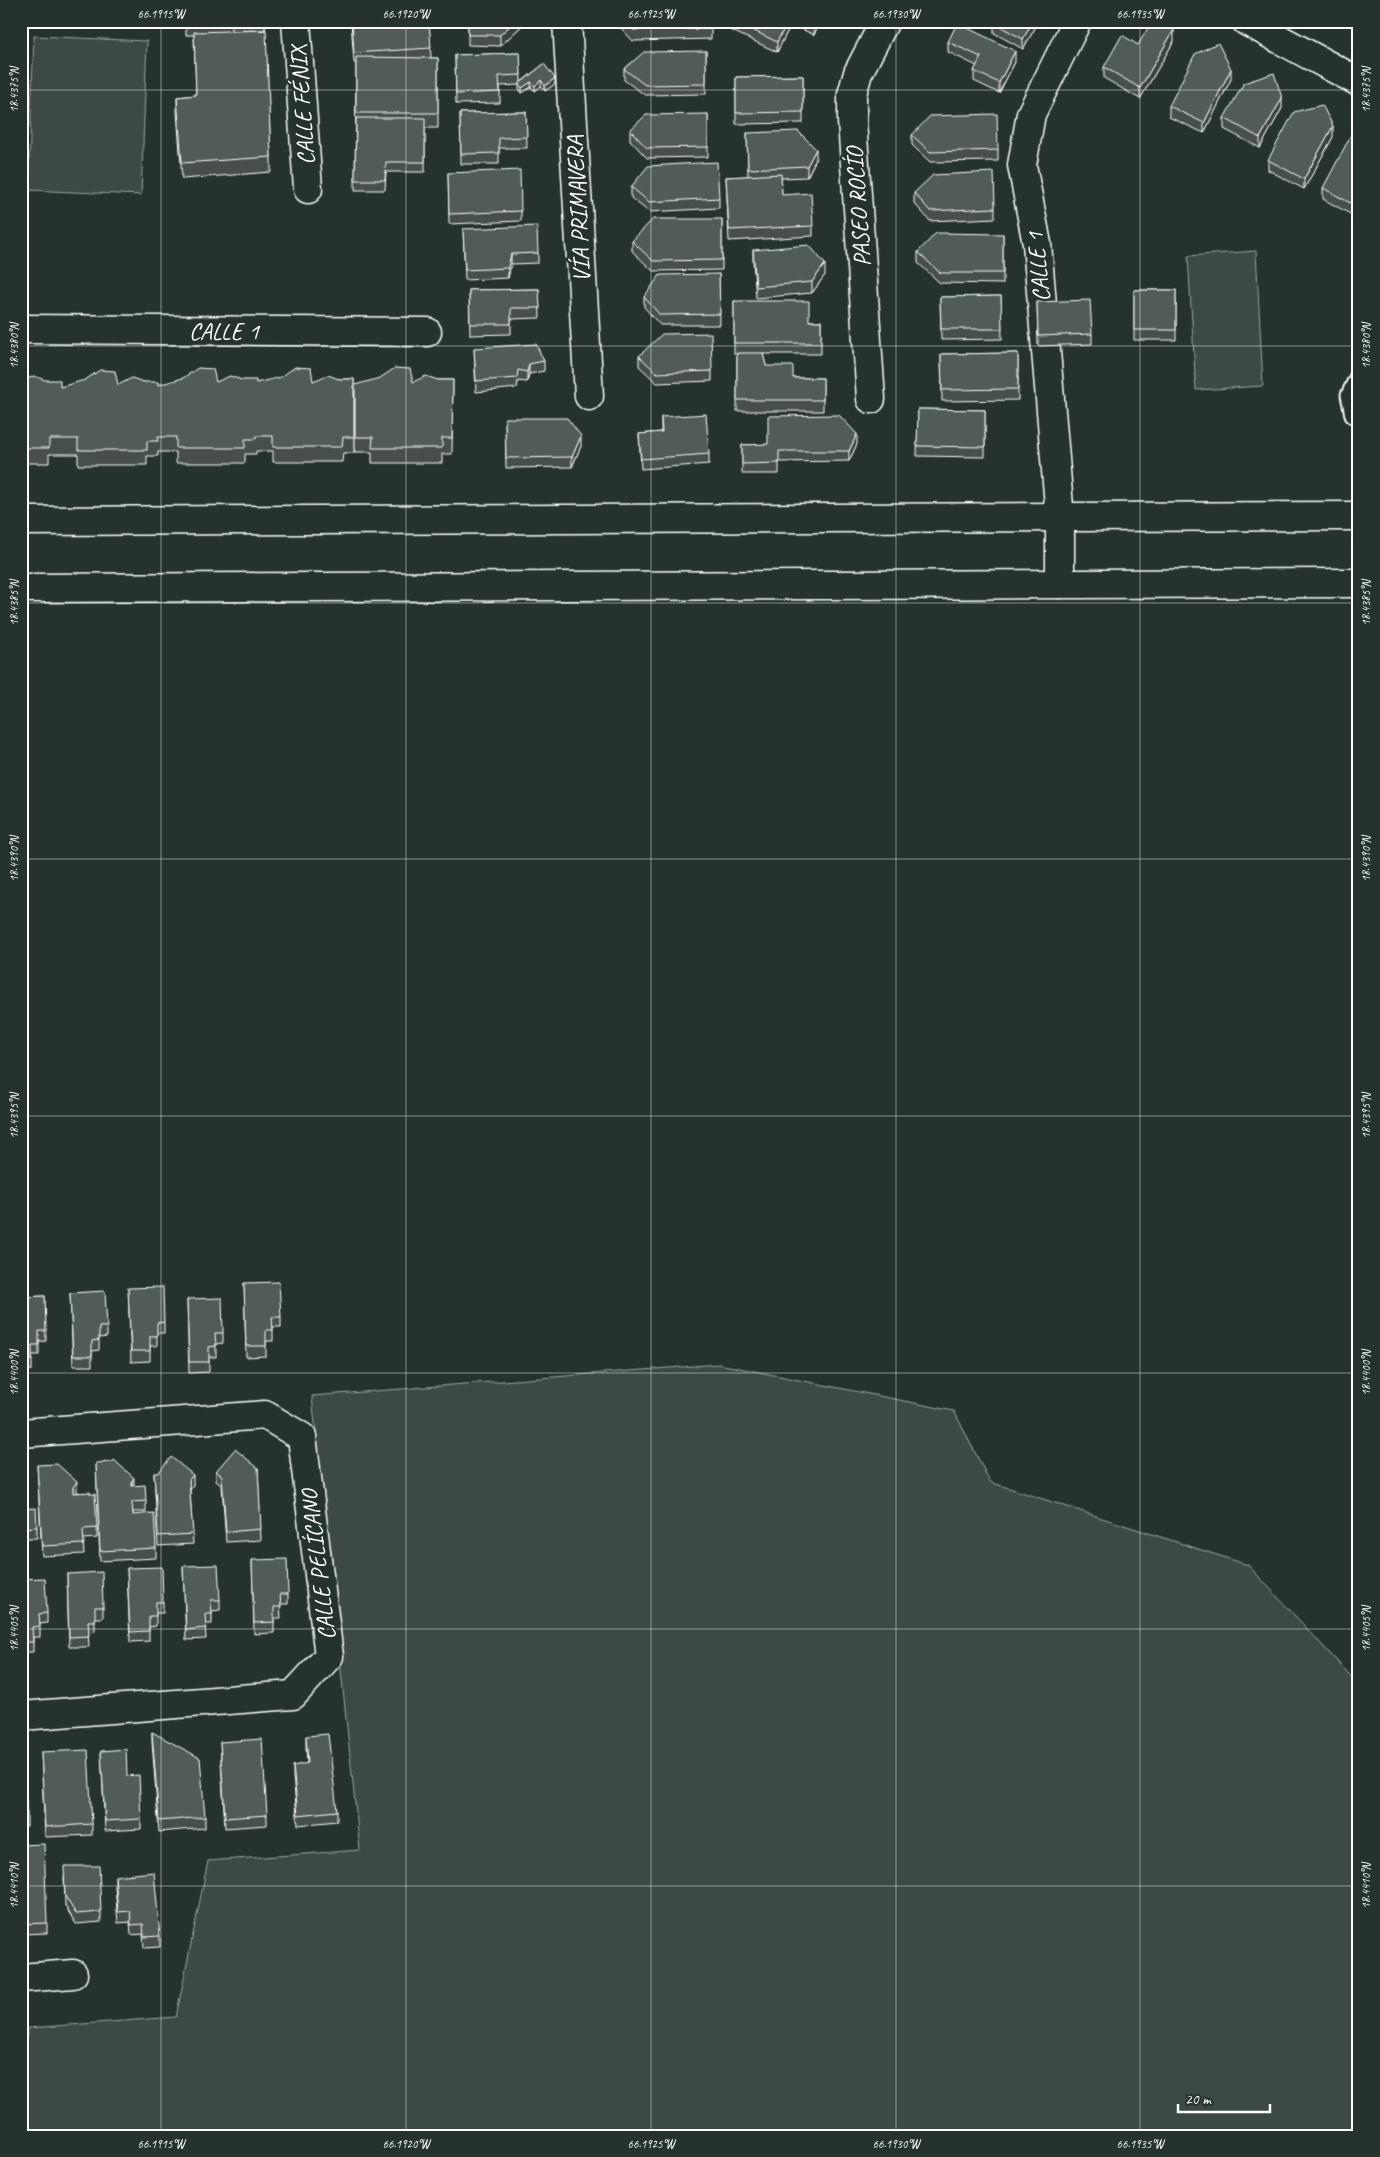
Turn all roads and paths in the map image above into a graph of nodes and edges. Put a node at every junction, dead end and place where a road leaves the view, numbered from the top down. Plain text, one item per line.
1 (296, 21) edge
2 (567, 21) edge
3 (885, 21) edge
4 (1077, 21) edge
5 (1246, 21) edge
6 (1359, 82) edge
7 (308, 189) dead end
8 (21, 329) edge
9 (427, 332) dead end
10 (1359, 374) edge
11 (588, 396) dead end
12 (871, 399) dead end
13 (1359, 418) edge
14 (1359, 516) edge
15 (1060, 518) junction
16 (21, 521) edge
17 (1359, 582) edge
18 (1060, 584) junction
19 (21, 588) edge
20 (21, 1433) edge
21 (21, 1716) edge
22 (73, 1974) dead end
23 (21, 1978) edge

1 - 7 street, CALLE FÉNIX
2 - 11 street, VÍA PRIMAVERA
3 - 12 street, PASEO ROCÍO
4 - 15 street, CALLE 1
5 - 6 street
8 - 9 street, CALLE 1
10 - 13 lane
14 - 15 street
15 - 16 street
15 - 18 street, CALLE 1
17 - 18 street
18 - 19 street
20 - 21 street, CALLE PELÍCANO
22 - 23 street

